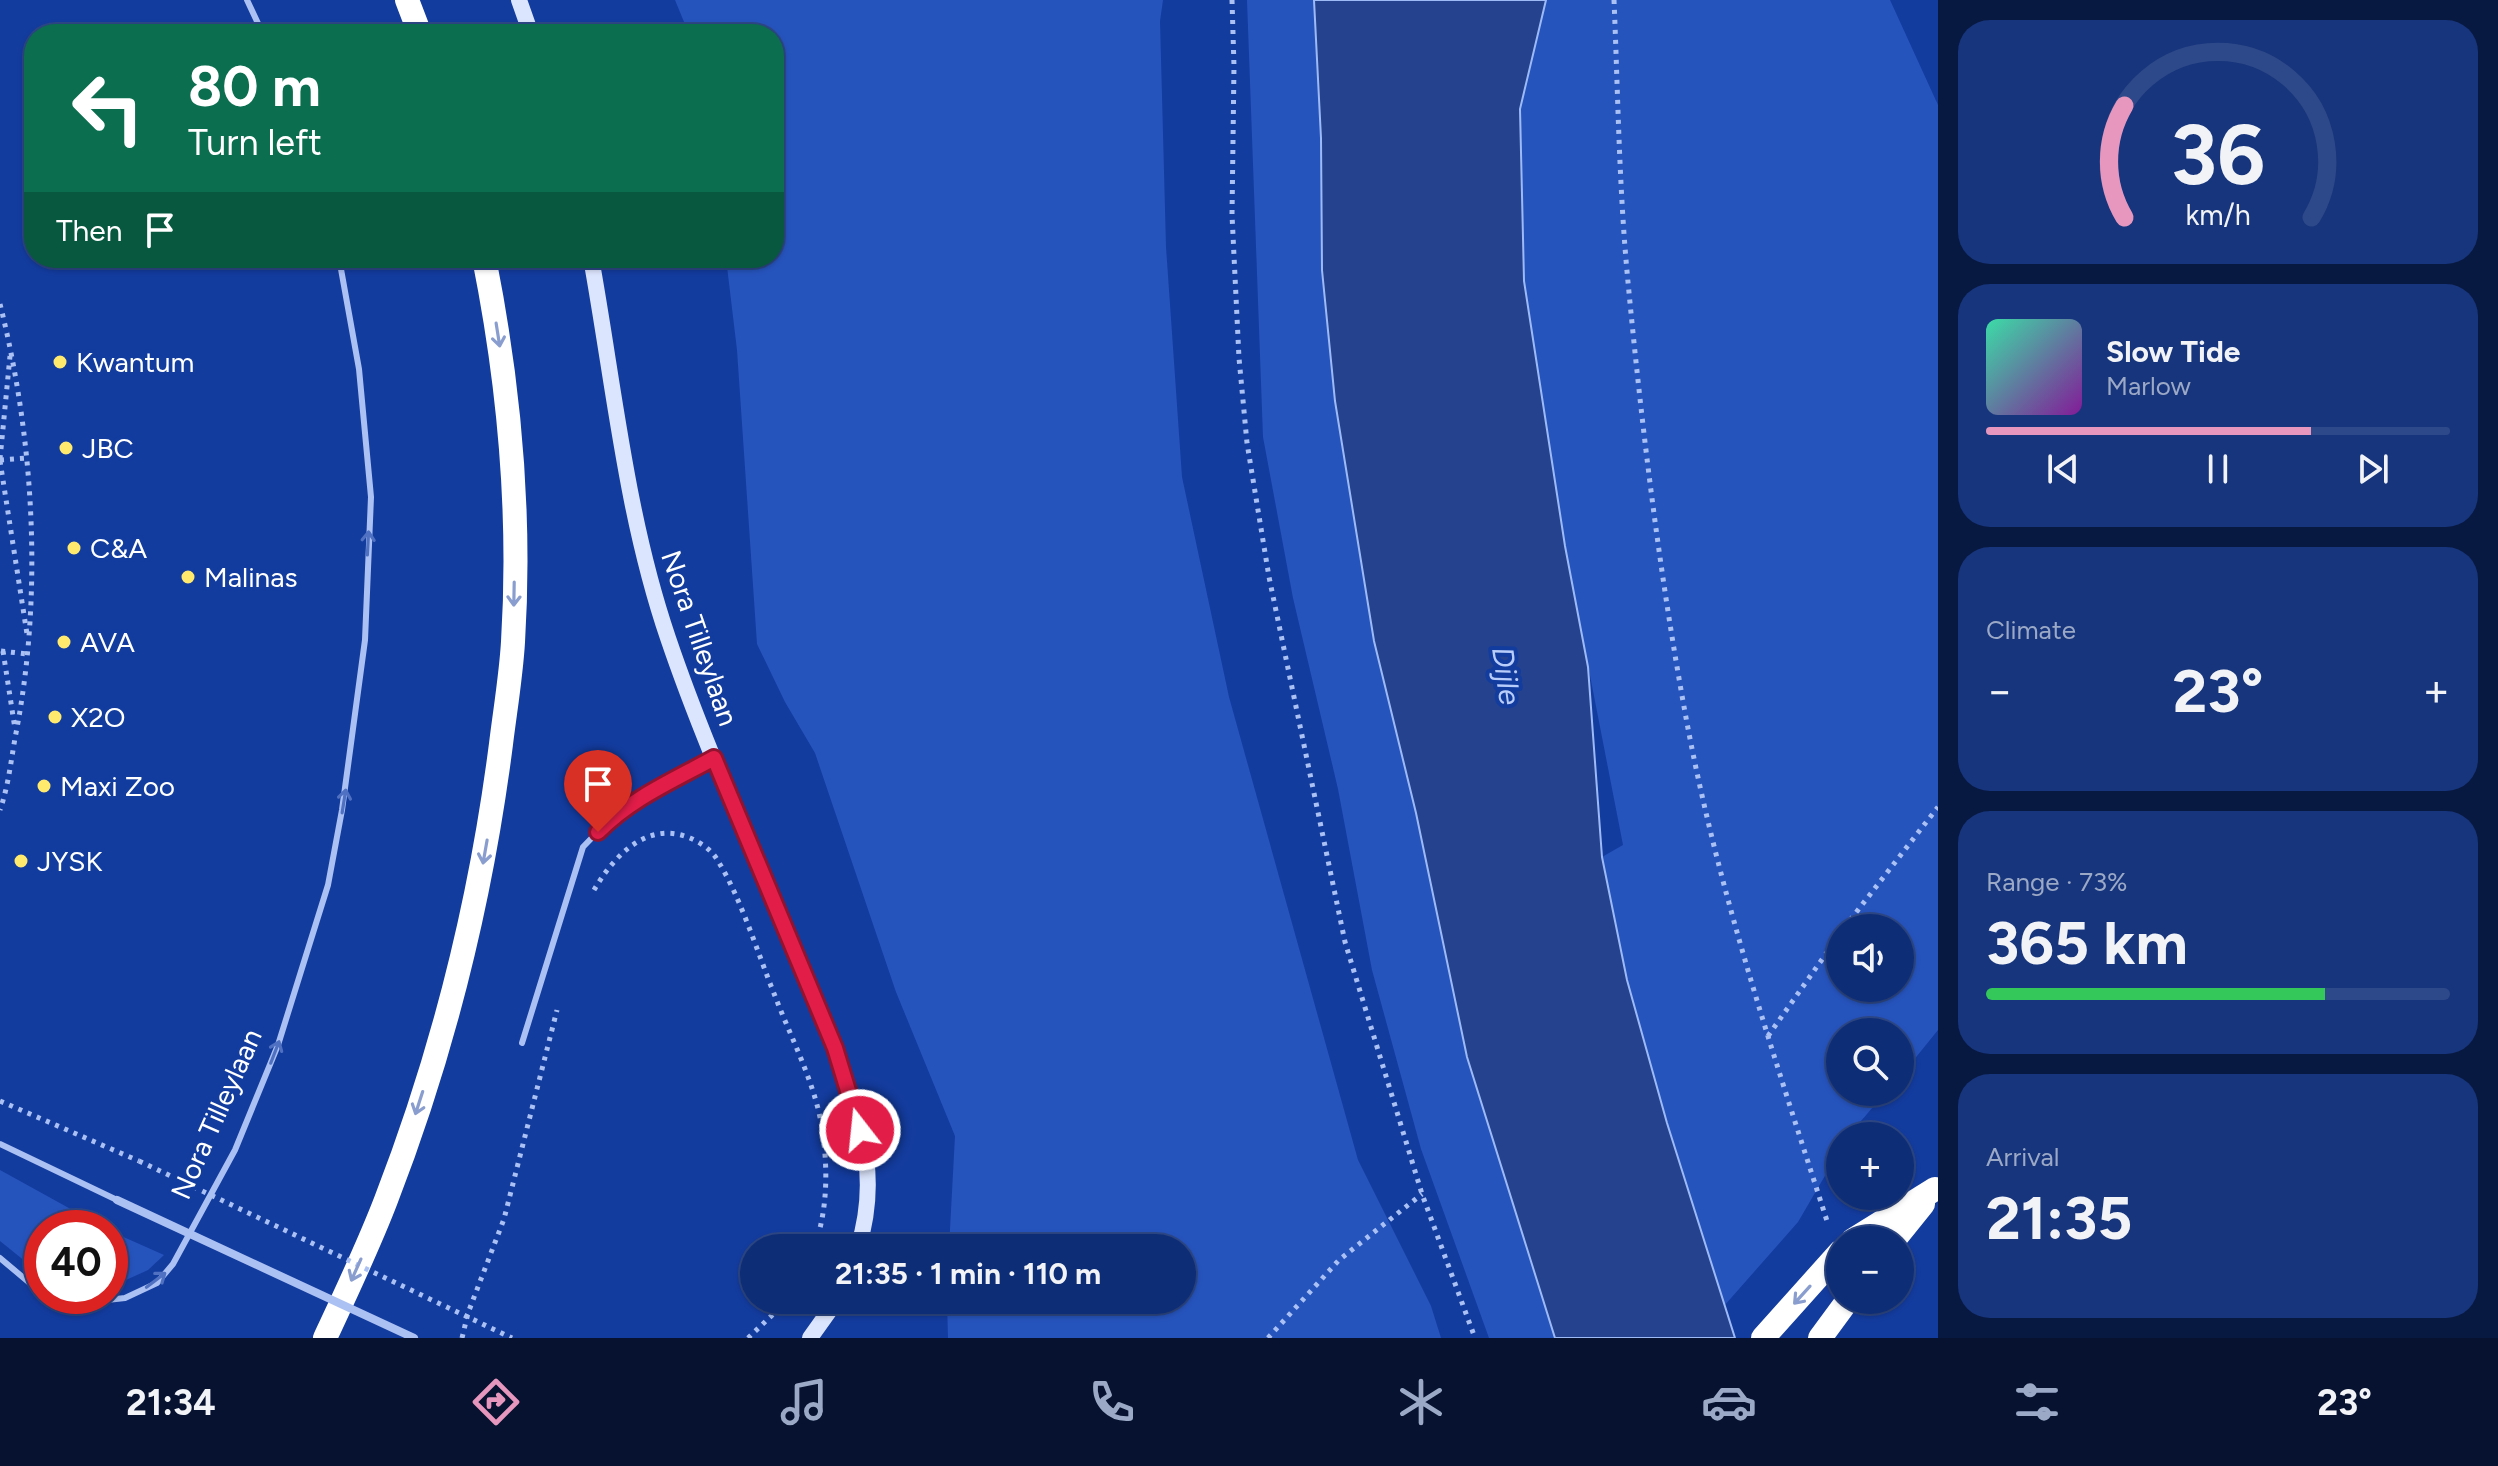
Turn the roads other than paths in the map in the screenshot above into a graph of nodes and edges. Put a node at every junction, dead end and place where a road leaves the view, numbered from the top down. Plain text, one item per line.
1 (247, 0) edge
2 (407, 0) edge
3 (519, 0) edge
4 (258, 24) edge
5 (416, 24) edge
6 (527, 24) edge
7 (341, 268) edge
8 (486, 268) edge
9 (593, 268) edge
10 (714, 758) junction
11 (522, 1043) dead end
12 (0, 1144) edge
13 (1936, 1187) edge
14 (117, 1200) joint
15 (1869, 1226) edge
16 (1905, 1226) edge
17 (861, 1234) edge
18 (0, 1258) edge
19 (1826, 1260) edge
20 (24, 1278) edge
21 (128, 1297) edge
22 (827, 1314) edge
23 (1838, 1314) edge
24 (325, 1338) edge
25 (414, 1338) edge
26 (810, 1338) edge
27 (1763, 1338) edge
28 (1820, 1338) edge

1 - 4 lane
2 - 5 highway
3 - 6 street
21 -> 7 lane, Nora Tilleylaan
8 -> 24 highway
9 - 10 street, Nora Tilleylaan
10 - 11 lane
10 - 17 street, Nora Tilleylaan
12 - 14 lane, Nora Tilleylaan
13 - 15 highway
13 - 16 highway
14 - 25 street, Nora Tilleylaan, bridge
18 - 20 lane
19 -> 27 highway, bridge
22 - 26 street
23 - 28 highway

